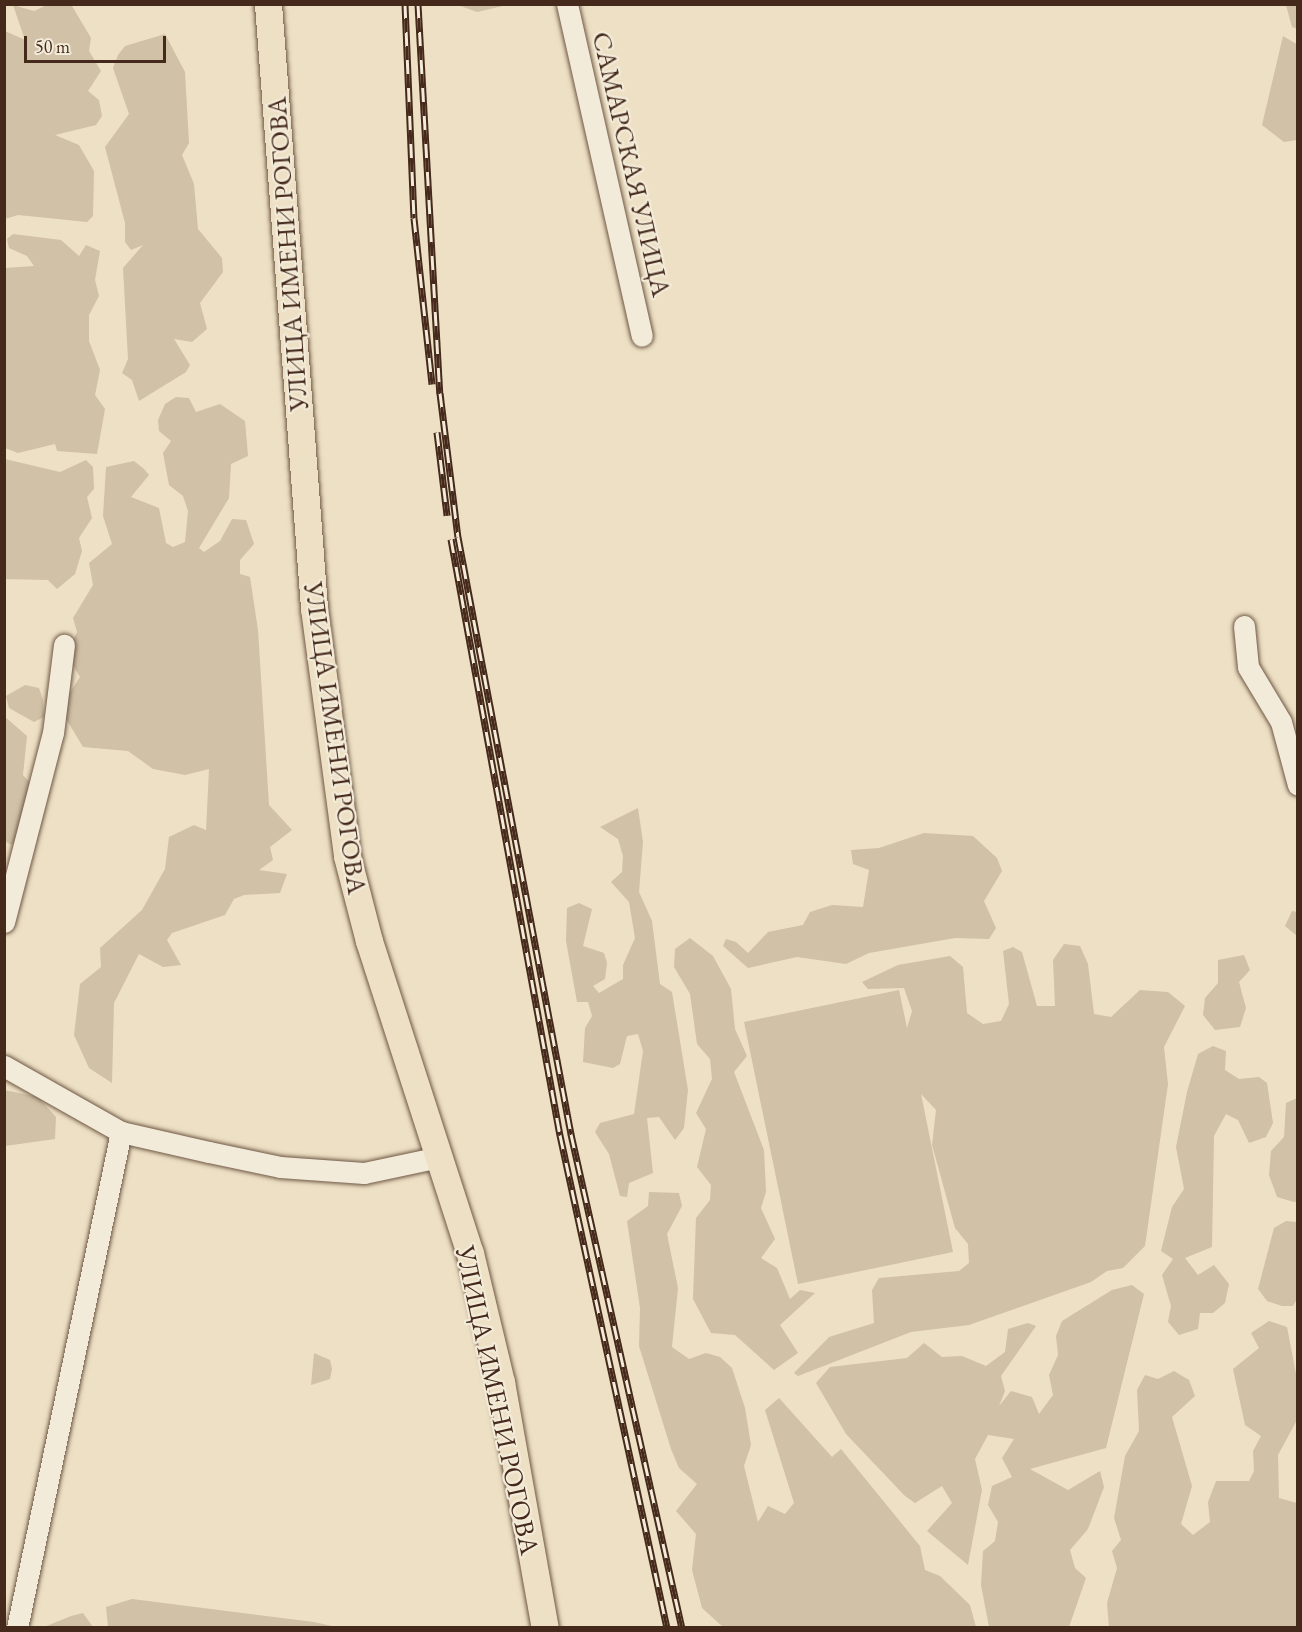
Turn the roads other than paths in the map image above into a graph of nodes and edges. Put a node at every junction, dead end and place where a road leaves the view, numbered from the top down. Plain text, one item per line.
1 (268, 4) edge
2 (567, 4) edge
3 (642, 336) dead end
4 (1244, 626) dead end
5 (64, 645) dead end
6 (1298, 785) edge
7 (4, 922) edge
8 (4, 1066) edge
9 (121, 1132) junction
10 (439, 1158) junction
11 (16, 1628) edge
12 (545, 1628) edge

1 - 10 main road, УЛИЦА ИМЕНИ РОГОВА
2 - 3 street, САМАРСКАЯ УЛИЦА
4 - 6 street
5 - 7 street
8 - 9 street
9 - 10 street
9 - 11 street
10 - 12 main road, УЛИЦА ИМЕНИ РОГОВА

